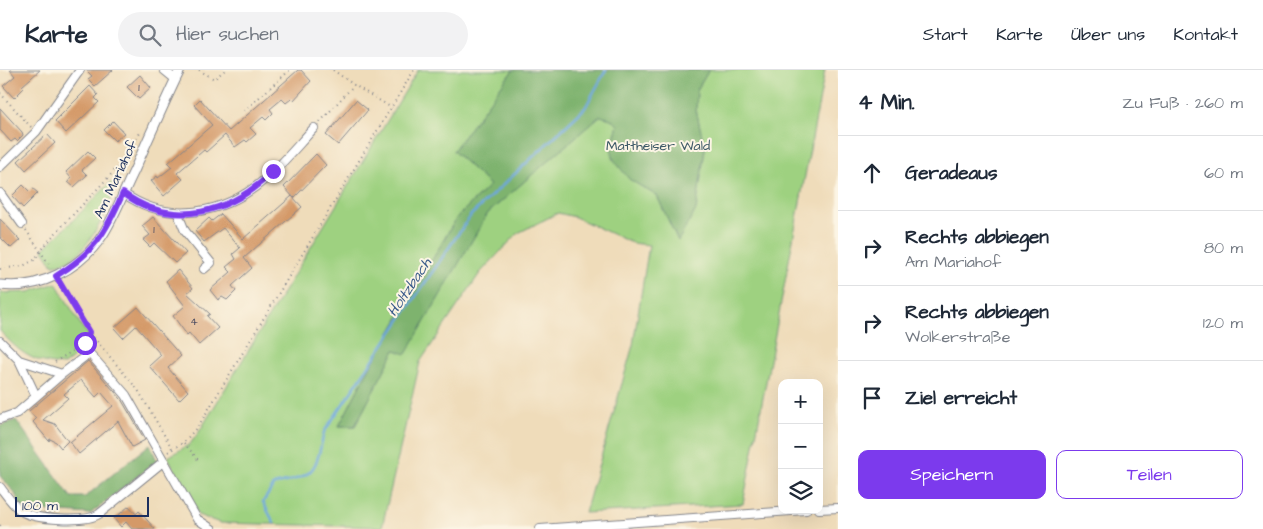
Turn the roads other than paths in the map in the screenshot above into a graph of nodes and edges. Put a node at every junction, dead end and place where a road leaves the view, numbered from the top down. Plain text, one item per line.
1 (80, 70) edge
2 (164, 70) edge
3 (180, 70) edge
4 (175, 79) junction
5 (314, 128) road end
6 (0, 167) edge
7 (0, 193) edge
8 (123, 193) junction
9 (178, 214) junction
10 (22, 224) road end
11 (204, 269) dead end
12 (0, 285) edge
13 (0, 341) edge
14 (19, 360) junction
15 (62, 374) junction
16 (36, 396) junction
17 (0, 419) edge
18 (164, 460) junction
19 (0, 487) edge
20 (838, 508) edge
21 (823, 509) edge
22 (778, 512) edge
23 (212, 529) edge
24 (540, 529) edge

1 - 6 street
2 - 4 street
3 - 4 street, Am Mariahof
4 - 8 street, Am Mariahof
5 - 9 street
7 - 10 street
8 - 9 street
8 - 12 street, Am Mariahof
9 - 11 street
13 - 14 street
14 - 15 street
14 - 16 street
15 - 16 street
15 - 18 street
16 - 17 street
18 - 19 street
18 - 23 street
20 - 21 street
22 - 24 street

